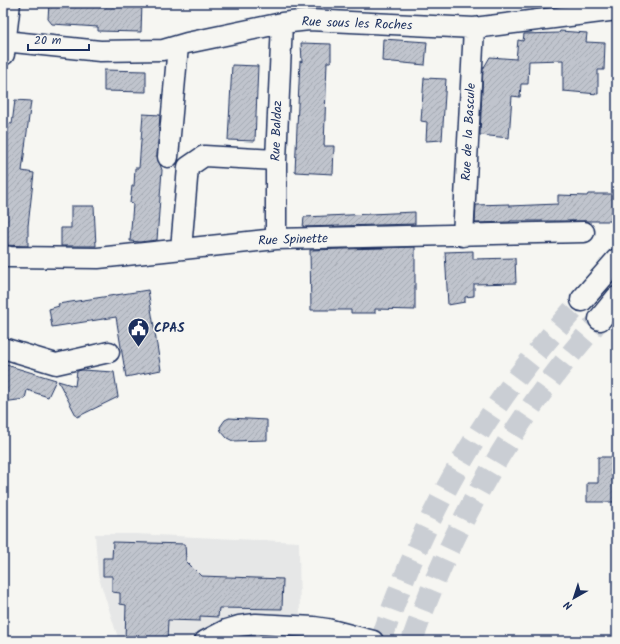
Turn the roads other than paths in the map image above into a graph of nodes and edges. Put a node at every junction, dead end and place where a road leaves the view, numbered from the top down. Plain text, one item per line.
1 (9, 3) edge
2 (617, 10) edge
3 (282, 23) junction
4 (474, 28) junction
5 (178, 46) junction
6 (4, 47) edge
7 (168, 157) dead end
8 (276, 160) junction
9 (584, 232) dead end
10 (464, 236) junction
11 (276, 240) junction
12 (181, 249) junction
13 (3, 256) edge
14 (617, 260) edge
15 (617, 298) edge
16 (582, 300) tunnel mouth
17 (600, 319) tunnel mouth
18 (3, 348) edge
19 (109, 352) dead end
20 (205, 641) edge
21 (373, 641) edge

1 - 6 main road
2 - 4 street, Rue sous les Roches
3 - 4 street, Rue sous les Roches
3 - 5 street, Rue sous les Roches
3 - 8 street, Rue Baldaz
4 - 10 street, Rue de la Bascule
5 - 6 street, Rue sous les Roches
5 - 7 street
8 - 11 street, Rue Baldaz
8 - 12 street
9 - 10 street, Rue Spinette
10 - 11 street, Rue Spinette
11 - 12 street, Rue Spinette
12 - 13 street, Rue Spinette
14 - 16 main road
15 - 17 main road
18 - 19 street
20 - 21 street

